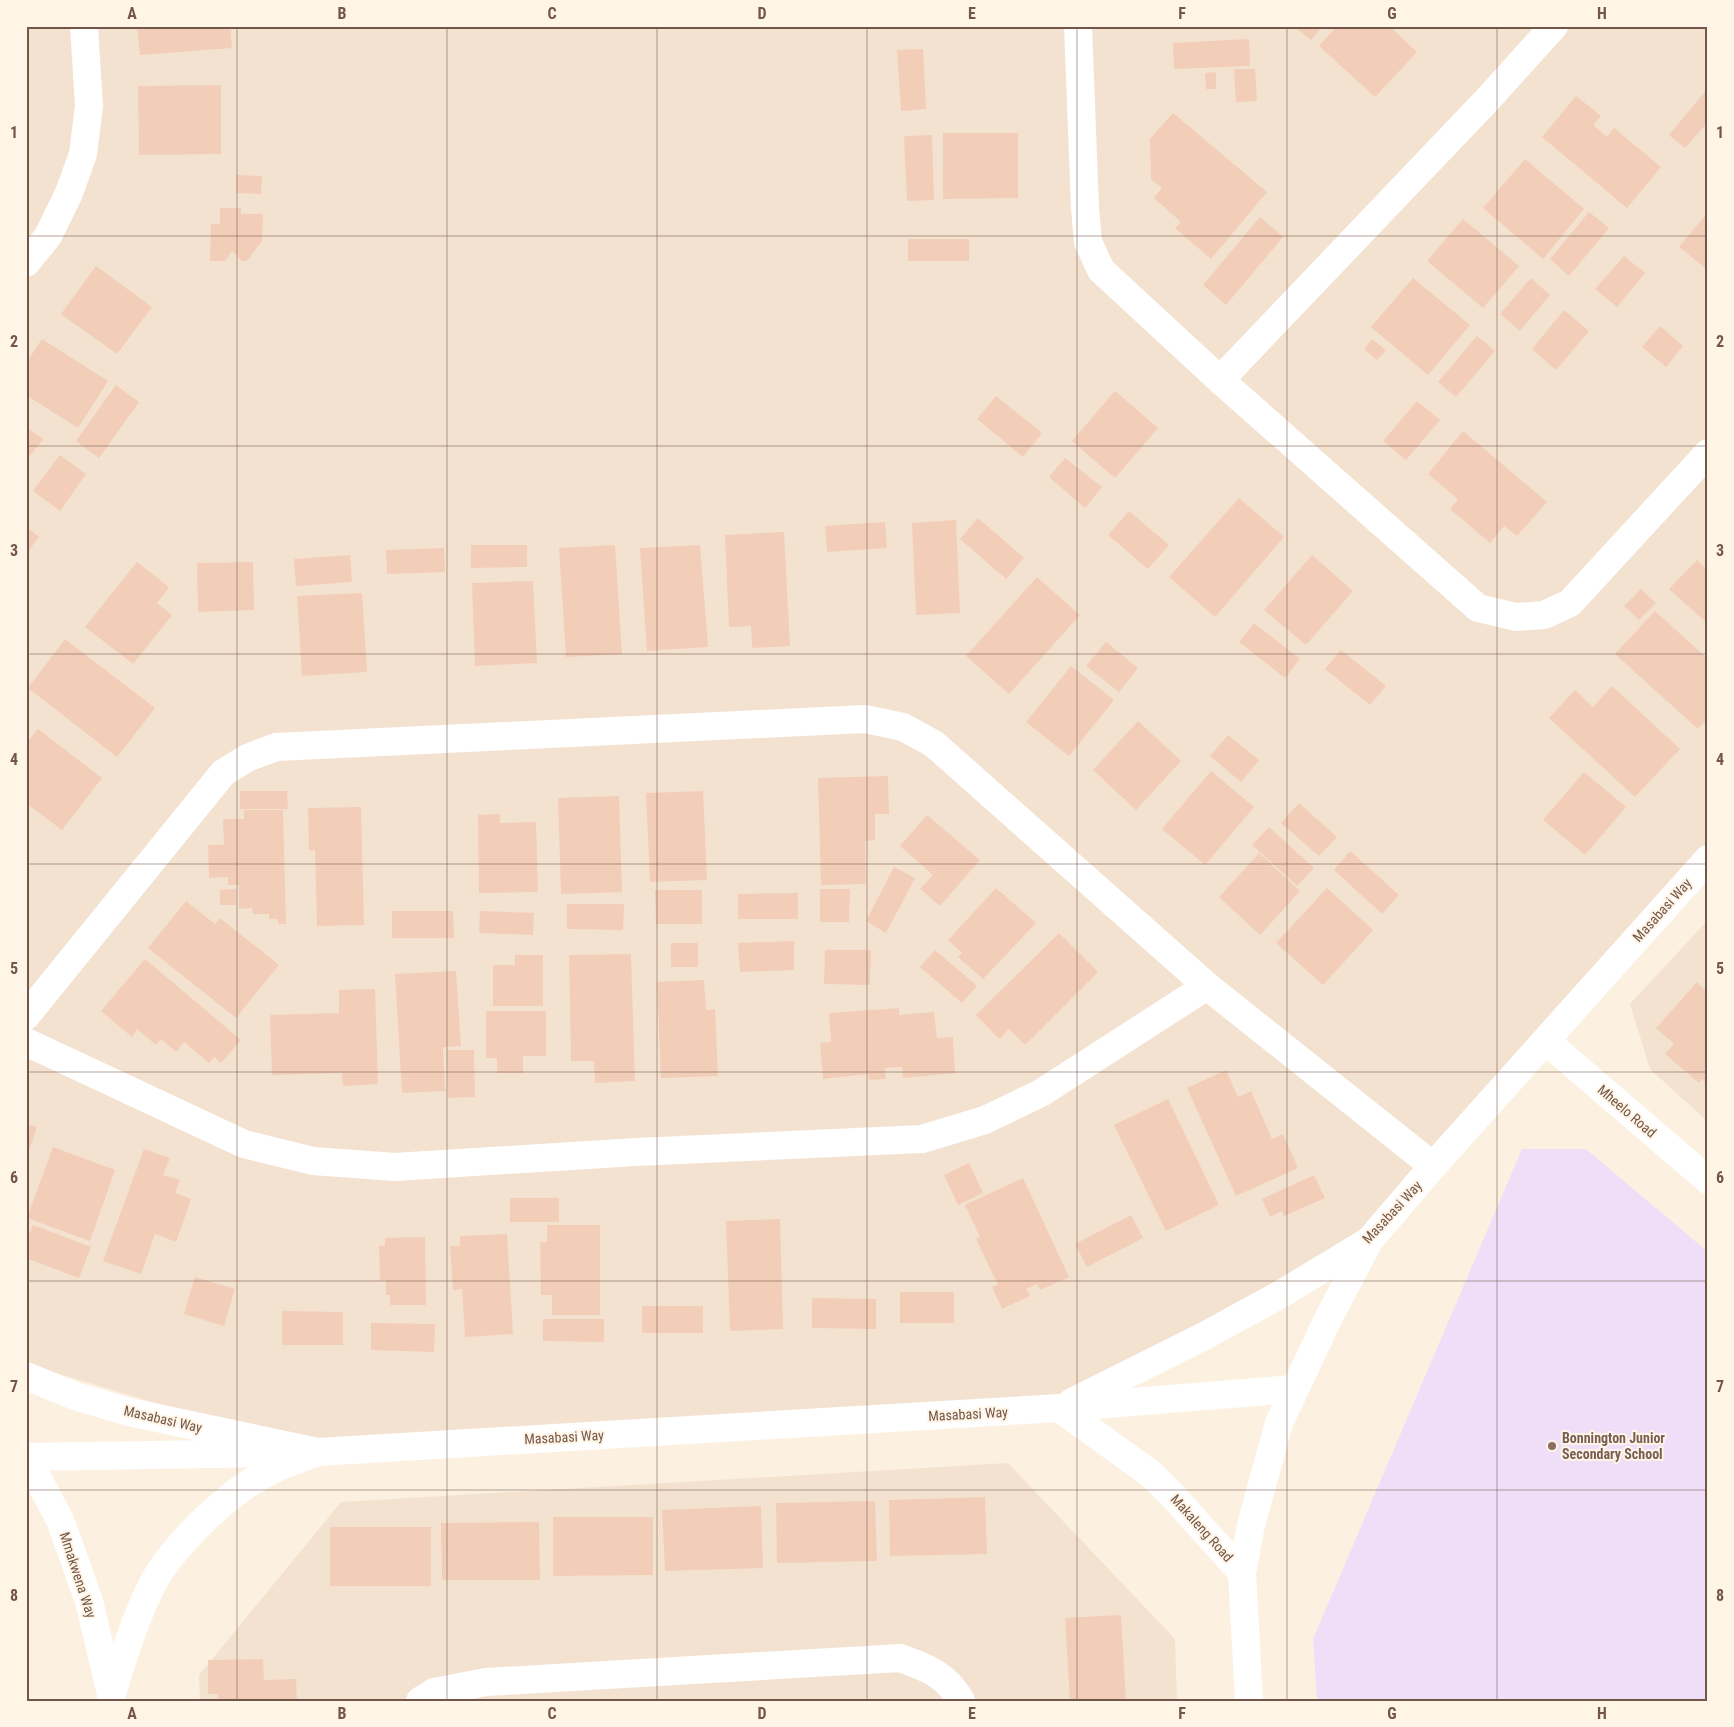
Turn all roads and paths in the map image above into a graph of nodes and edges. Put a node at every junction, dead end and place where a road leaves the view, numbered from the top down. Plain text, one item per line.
1 (84, 26) edge
2 (1078, 26) edge
3 (1554, 26) edge
4 (26, 263) edge
5 (1220, 380) junction
6 (1708, 453) edge
7 (1708, 859) edge
8 (1207, 986) junction
9 (26, 1016) edge
10 (1546, 1041) junction
11 (26, 1042) edge
12 (1433, 1166) junction
13 (1708, 1180) edge
14 (1369, 1241) junction
15 (26, 1376) edge
16 (1294, 1389) junction
17 (1059, 1408) junction
18 (318, 1452) junction
19 (27, 1457) edge
20 (1242, 1573) junction
21 (111, 1699) edge
22 (420, 1701) edge
23 (961, 1701) edge
24 (1249, 1701) edge

1 - 4 street
2 - 5 street
3 - 5 street
5 - 6 street
7 - 10 street, Masabasi Way
8 - 9 street
8 - 11 street
8 - 12 street
10 - 12 street, Masabasi Way
10 - 13 street, Mheelo Road
12 - 14 street, Masabasi Way
14 - 16 street
14 - 17 street, Masabasi Way
15 - 18 street, Masabasi Way
16 - 17 street
16 - 20 street
17 - 18 street, Masabasi Way
17 - 20 street, Makaleng Road
18 - 19 street
18 - 21 street
19 - 21 street, Mmakwena Way
20 - 24 street, Makaleng Road
22 - 23 street

